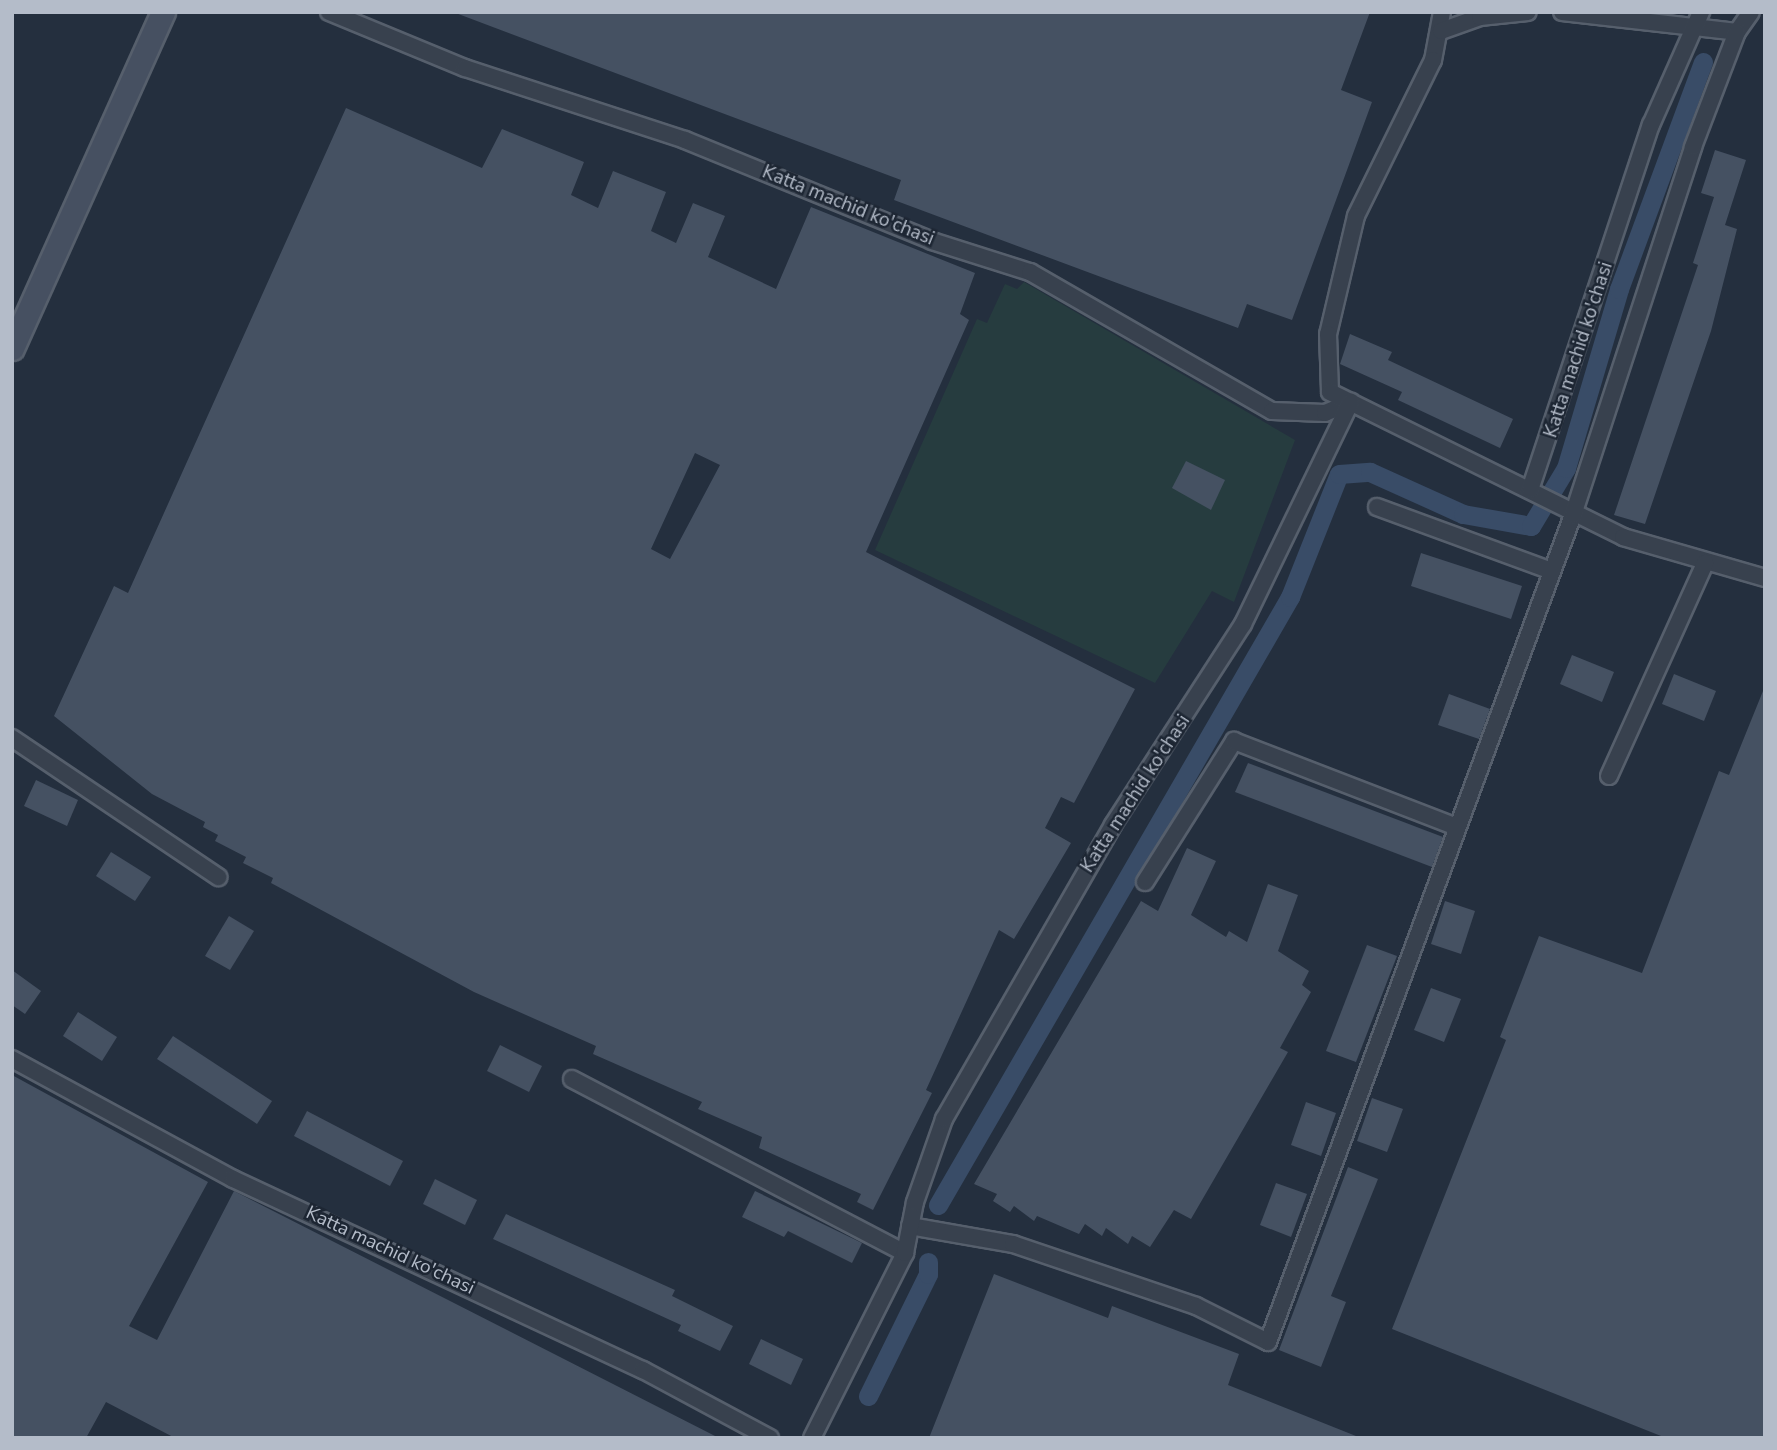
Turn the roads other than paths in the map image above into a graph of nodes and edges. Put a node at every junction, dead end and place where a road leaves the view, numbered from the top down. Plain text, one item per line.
1 (163, 12) edge
2 (329, 12) edge
3 (1442, 12) edge
4 (1528, 12) edge
5 (1562, 12) edge
6 (1751, 12) edge
7 (1699, 18) edge
8 (1441, 31) junction
9 (1737, 32) junction
10 (12, 348) edge
11 (1351, 402) junction
12 (1530, 490) junction
13 (1377, 507) dead end
14 (1573, 515) junction
15 (1705, 563) junction
16 (1552, 571) junction
17 (1765, 578) edge
18 (12, 738) edge
19 (1609, 775) dead end
20 (1457, 827) junction
21 (218, 877) dead end
22 (1145, 882) dead end
23 (12, 1059) edge
24 (572, 1079) dead end
25 (910, 1226) junction
26 (905, 1252) junction
27 (770, 1438) edge
28 (812, 1438) edge

1 - 10 street
2 - 11 street, Katta machid ko'chasi
3 - 8 street
4 - 8 street
5 - 7 street
6 - 9 street
7 - 9 street
7 - 12 street, Katta machid ko'chasi
8 - 11 street
9 - 14 street
11 - 12 street
11 - 25 street, Katta machid ko'chasi
12 - 14 street
13 - 16 street
14 - 15 street
14 - 16 street
15 - 17 street
15 - 19 street
16 - 20 street
18 - 21 street
20 - 22 street
20 - 25 street
23 - 27 street, Katta machid ko'chasi
24 - 26 street
25 - 26 street, Katta machid ko'chasi
26 - 28 street, Katta machid ko'chasi

